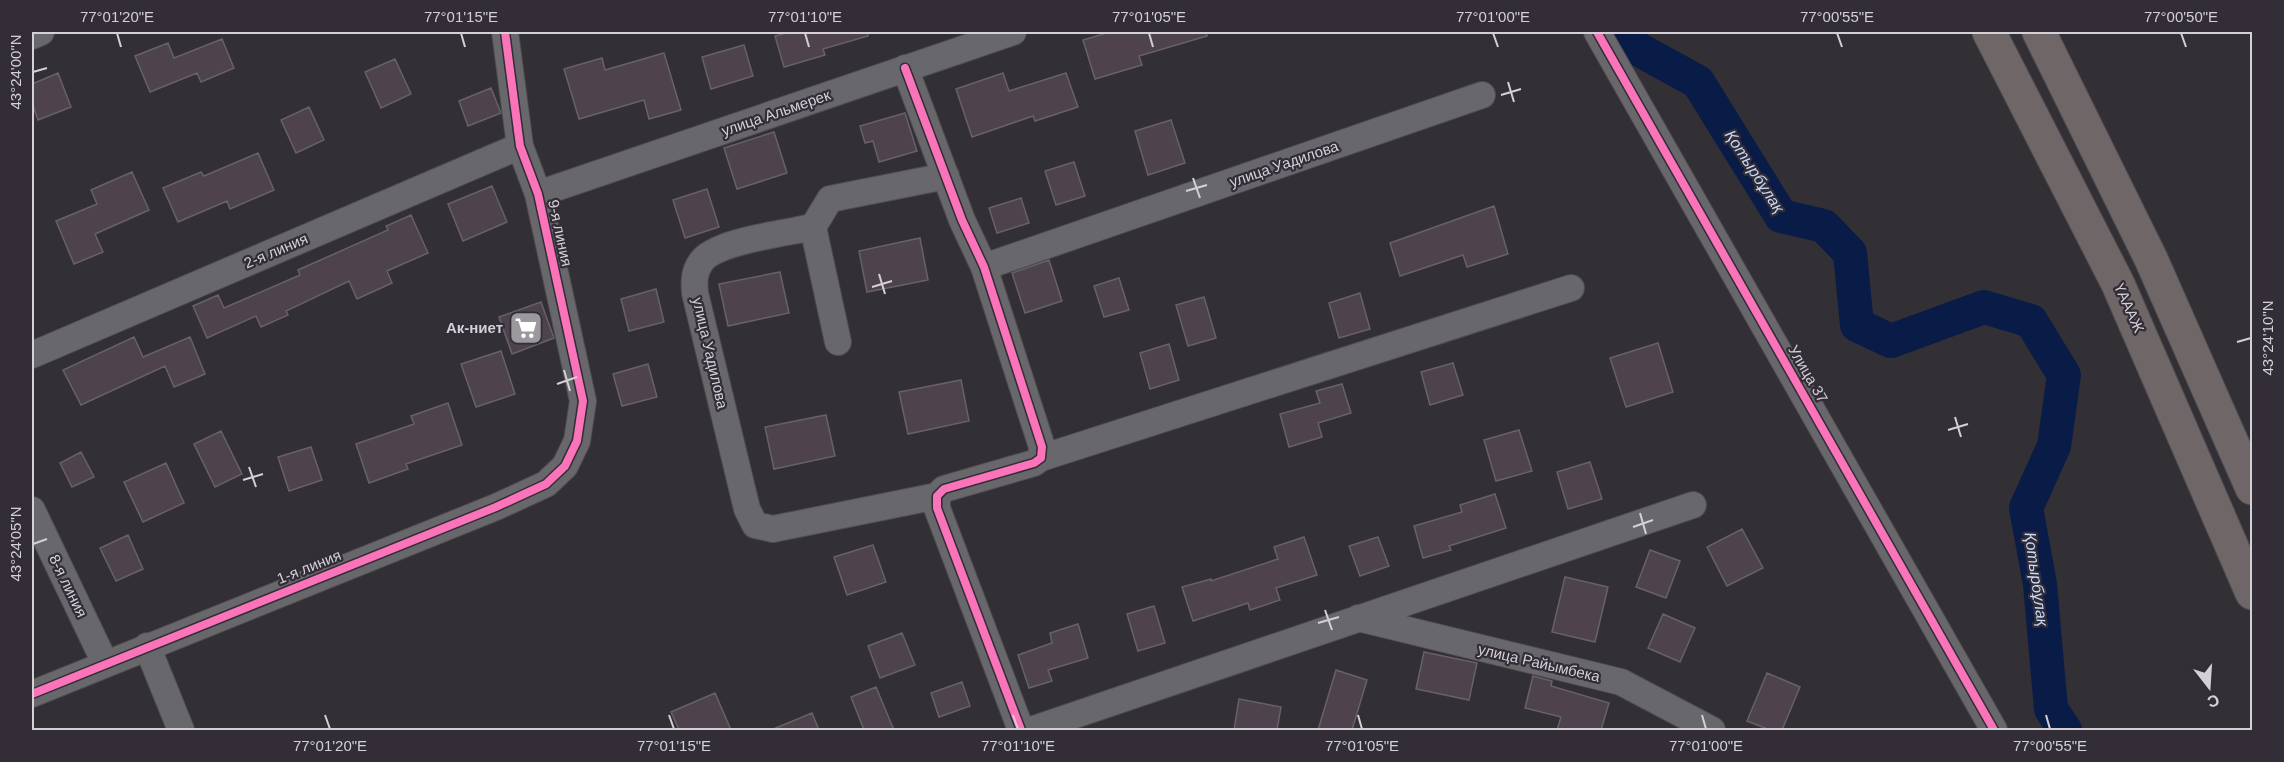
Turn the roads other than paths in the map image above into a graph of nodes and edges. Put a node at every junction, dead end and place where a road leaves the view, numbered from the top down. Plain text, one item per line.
1 (41, 32) edge
2 (505, 32) edge
3 (1013, 32) edge
4 (1597, 32) edge
5 (1989, 32) edge
6 (2039, 32) edge
7 (32, 36) edge
8 (905, 68) junction
9 (1482, 95) dead end
10 (520, 146) junction
11 (946, 176) junction
12 (538, 194) junction
13 (813, 227) junction
14 (984, 267) junction
15 (1571, 288) dead end
16 (838, 342) dead end
17 (32, 355) edge
18 (577, 441) joint
19 (1041, 458) junction
20 (2253, 488) edge
21 (937, 496) junction
22 (1693, 505) dead end
23 (32, 510) edge
24 (2253, 593) edge
25 (1358, 618) junction
26 (147, 646) junction
27 (105, 663) junction
28 (32, 694) edge
29 (181, 730) edge
30 (1021, 730) edge
31 (1031, 730) edge
32 (1712, 730) edge
33 (1994, 730) edge

1 - 7 street
2 - 10 street, 9-я линия
3 - 8 street, улица Альмерек
4 - 33 street, Улица 37
5 - 24 highway, ҮАААЖ
6 - 20 highway
8 - 11 street
8 - 12 street, улица Альмерек
9 - 14 street, улица Уадилова
10 - 12 street, 9-я линия
10 - 17 street, 2-я линия
11 - 13 street
11 - 14 street
12 - 18 street, 9-я линия
13 - 16 street
13 - 21 street, улица Уадилова
14 - 19 street
15 - 19 street
18 - 26 street, 1-я линия
19 - 21 street
21 - 30 street
22 - 25 street
23 - 27 street, 8-я линия
25 - 31 street
25 - 32 street, улица Райымбека
26 - 27 street, 1-я линия
26 - 29 street
27 - 28 street, 1-я линия

